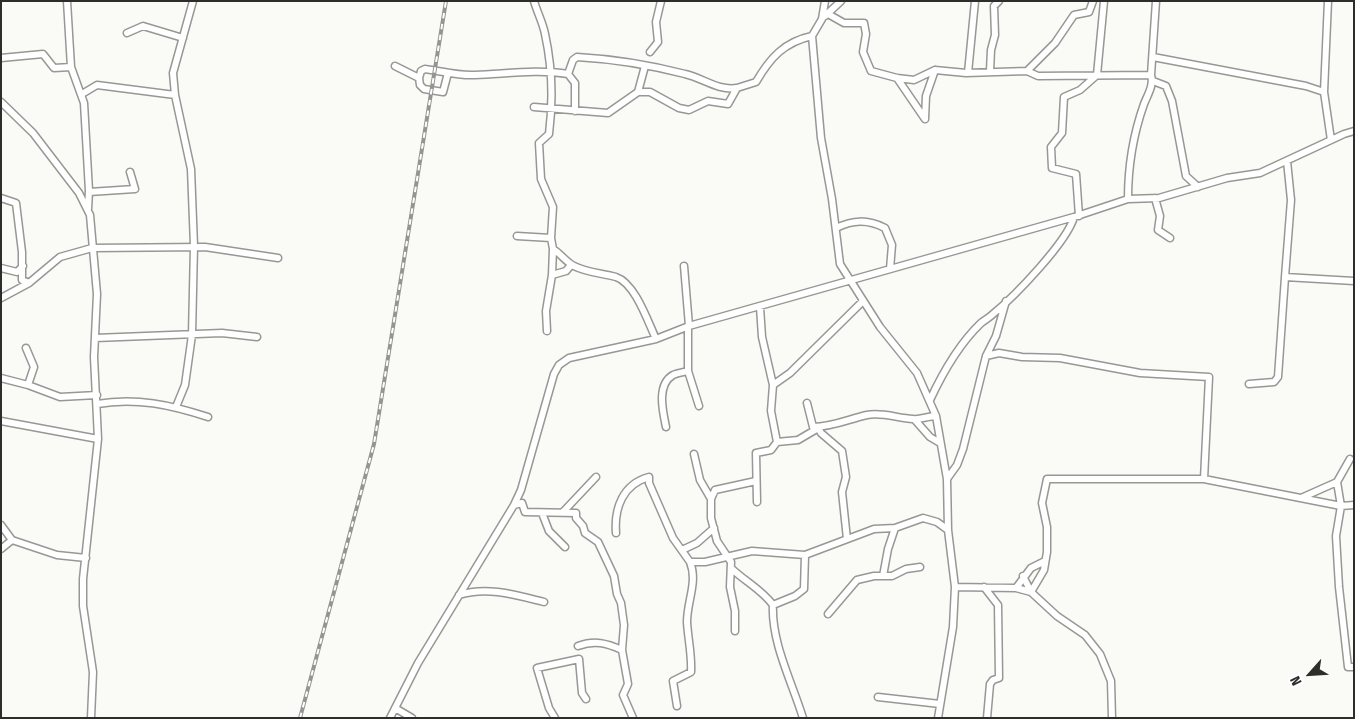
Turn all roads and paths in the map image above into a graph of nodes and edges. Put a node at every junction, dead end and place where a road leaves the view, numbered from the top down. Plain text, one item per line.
1 (67, 1) edge
2 (194, 1) edge
3 (534, 1) edge
4 (661, 1) edge
5 (841, 1) edge
6 (975, 1) edge
7 (999, 1) edge
8 (1093, 1) edge
9 (1104, 1) edge
10 (1156, 1) edge
11 (1328, 1) edge
12 (825, 2) edge
13 (828, 14) junction
14 (822, 19) junction
15 (127, 34) dead end
16 (812, 36) junction
17 (183, 38) junction
18 (650, 52) dead end
19 (1153, 57) junction
20 (1, 58) edge
21 (395, 66) dead end
22 (645, 66) junction
23 (70, 67) junction
24 (935, 70) junction
25 (549, 71) junction
26 (990, 71) junction
27 (1027, 71) junction
28 (448, 73) junction
29 (968, 73) junction
30 (568, 74) junction
31 (1097, 75) junction
32 (419, 78) junction
33 (896, 78) junction
34 (1152, 78) junction
35 (737, 88) junction
36 (638, 92) junction
37 (1324, 92) junction
38 (82, 94) junction
39 (175, 95) junction
40 (1, 102) edge
41 (534, 107) dead end
42 (552, 108) junction
43 (575, 111) junction
44 (1354, 132) edge
45 (1331, 140) junction
46 (1287, 161) junction
47 (130, 172) dead end
48 (1198, 187) junction
49 (89, 192) junction
50 (1, 198) edge
51 (1155, 198) junction
52 (1128, 199) junction
53 (88, 210) junction
54 (1077, 217) junction
55 (836, 228) junction
56 (517, 236) dead end
57 (551, 238) junction
58 (1170, 238) dead end
59 (194, 247) junction
60 (92, 248) junction
61 (553, 249) junction
62 (278, 258) dead end
63 (571, 265) junction
64 (23, 266) junction
65 (684, 266) dead end
66 (1, 268) edge
67 (890, 269) junction
68 (552, 275) junction
69 (1285, 276) junction
70 (850, 280) junction
71 (1354, 281) edge
72 (29, 284) junction
73 (1, 298) edge
74 (863, 301) junction
75 (1006, 301) junction
76 (760, 308) junction
77 (689, 326) junction
78 (547, 331) dead end
79 (192, 334) junction
80 (257, 337) dead end
81 (95, 338) junction
82 (656, 339) junction
83 (26, 348) dead end
84 (986, 356) junction
85 (688, 371) junction
86 (1, 378) edge
87 (1249, 384) dead end
88 (28, 385) junction
89 (773, 385) junction
90 (97, 395) junction
91 (930, 400) junction
92 (808, 402) dead end
93 (97, 404) junction
94 (699, 406) dead end
95 (176, 407) junction
96 (936, 416) junction
97 (208, 417) dead end
98 (915, 420) junction
99 (1, 421) edge
100 (666, 427) dead end
101 (816, 427) junction
102 (98, 439) junction
103 (777, 442) junction
104 (940, 443) junction
105 (694, 454) dead end
106 (1350, 459) dead end
107 (596, 477) dead end
108 (947, 479) junction
109 (1204, 479) junction
110 (756, 481) junction
111 (1337, 482) junction
112 (711, 498) junction
113 (1300, 498) junction
114 (757, 502) dead end
115 (514, 505) junction
116 (1354, 505) edge
117 (1342, 506) junction
118 (563, 512) junction
119 (542, 513) junction
120 (1, 525) edge
121 (714, 528) junction
122 (895, 528) junction
123 (948, 530) junction
124 (616, 533) dead end
125 (847, 539) junction
126 (12, 540) junction
127 (565, 547) dead end
128 (1, 549) edge
129 (682, 550) junction
130 (726, 556) junction
131 (805, 556) junction
132 (86, 558) junction
133 (1045, 561) junction
134 (690, 562) junction
135 (920, 567) dead end
136 (732, 569) junction
137 (883, 576) junction
138 (1023, 576) junction
139 (955, 587) junction
140 (984, 587) junction
141 (1016, 588) junction
142 (1032, 592) junction
143 (459, 595) junction
144 (544, 602) dead end
145 (773, 605) junction
146 (828, 614) dead end
147 (735, 631) dead end
148 (578, 646) dead end
149 (622, 650) junction
150 (1354, 667) edge
151 (878, 697) dead end
152 (586, 699) dead end
153 (940, 704) junction
154 (677, 706) dead end
155 (395, 708) junction
156 (938, 717) edge
157 (91, 718) edge
158 (390, 718) edge
159 (412, 718) edge
160 (555, 718) edge
161 (633, 718) edge
162 (803, 718) edge
163 (942, 718) edge
164 (987, 718) edge
165 (1112, 718) edge

1 - 23 street
2 - 17 street
3 - 25 street
4 - 18 street
5 - 13 street
6 - 29 street
7 - 26 street
8 - 27 street
9 - 31 street
10 - 19 street
11 - 37 street
12 - 14 street
13 - 14 street
13 - 33 street
14 - 16 street
15 - 17 street
16 - 35 street
16 - 55 street
17 - 39 street
19 - 34 street
19 - 37 street
20 - 23 street
21 - 32 street
22 - 30 street
22 - 35 street
22 - 36 street
23 - 38 street
24 - 29 street
24 - 33 street
24 - 33 street
25 - 28 street
25 - 30 street
25 - 42 street
26 - 27 street
26 - 29 street
27 - 31 street
28 - 32 street
28 - 32 street
30 - 43 street
31 - 34 street
31 - 54 street
34 - 48 street
34 - 52 street
35 - 36 street
36 - 43 street
37 - 45 street
38 - 39 street
38 - 49 street
39 - 59 street
40 - 53 street
41 - 42 street
42 - 43 street
42 - 57 street
44 - 45 street
45 - 46 street
46 - 48 street
46 - 69 street
47 - 49 street
48 - 51 street
49 - 53 street
50 - 64 street
51 - 52 street
51 - 58 street
52 - 54 street
53 - 60 street
54 - 67 street
54 - 75 street
55 - 67 street
55 - 70 street
56 - 57 street
57 - 61 street
59 - 60 street
59 - 62 street
59 - 79 street
60 - 72 street
60 - 81 street
61 - 63 street
61 - 68 street
63 - 68 street
63 - 82 street
64 - 66 street
64 - 72 street
65 - 77 street
67 - 70 street
68 - 78 street
69 - 71 street
69 - 87 street
70 - 74 street
70 - 76 street
72 - 73 street
74 - 89 street
74 - 91 street
75 - 84 street
75 - 91 street
76 - 77 street
76 - 89 street
77 - 82 street
77 - 85 street
79 - 80 street
79 - 81 street
79 - 95 street
81 - 90 street
82 - 115 street
83 - 88 street
84 - 108 street
84 - 109 street
85 - 94 street
85 - 100 street
86 - 88 street
88 - 90 street
89 - 103 street
90 - 93 street
91 - 96 street
92 - 101 street
93 - 95 street
93 - 102 street
95 - 97 street
96 - 98 street
96 - 104 street
98 - 101 street
98 - 104 street
99 - 102 street
101 - 103 street
101 - 125 street
102 - 132 street
103 - 110 street
104 - 108 street
105 - 112 street
106 - 111 street
107 - 118 street
108 - 123 street
109 - 113 street
109 - 133 street
110 - 112 street
110 - 114 street
111 - 113 street
111 - 117 street
112 - 121 street
113 - 117 street
115 - 119 street
115 - 143 street
116 - 117 street
117 - 150 street
118 - 119 street
118 - 149 street
119 - 127 street
120 - 126 street
121 - 129 street
121 - 130 street
122 - 123 street
122 - 125 street
122 - 137 street
123 - 139 street
124 - 129 street
125 - 131 street
126 - 128 street
126 - 132 street
129 - 134 street
130 - 131 street
130 - 134 street
130 - 136 street
131 - 145 street
132 - 157 street
133 - 138 street
133 - 142 street
134 - 154 street
135 - 137 street
136 - 145 street
136 - 147 street
137 - 146 street
138 - 141 street
138 - 142 street
139 - 140 street
139 - 153 street
140 - 141 street
140 - 164 street
141 - 142 street
142 - 165 street
143 - 144 street
143 - 155 street
145 - 162 street
148 - 149 street
149 - 161 street
151 - 153 street
152 - 160 street
153 - 156 street
155 - 158 street
155 - 159 street
156 - 163 street

